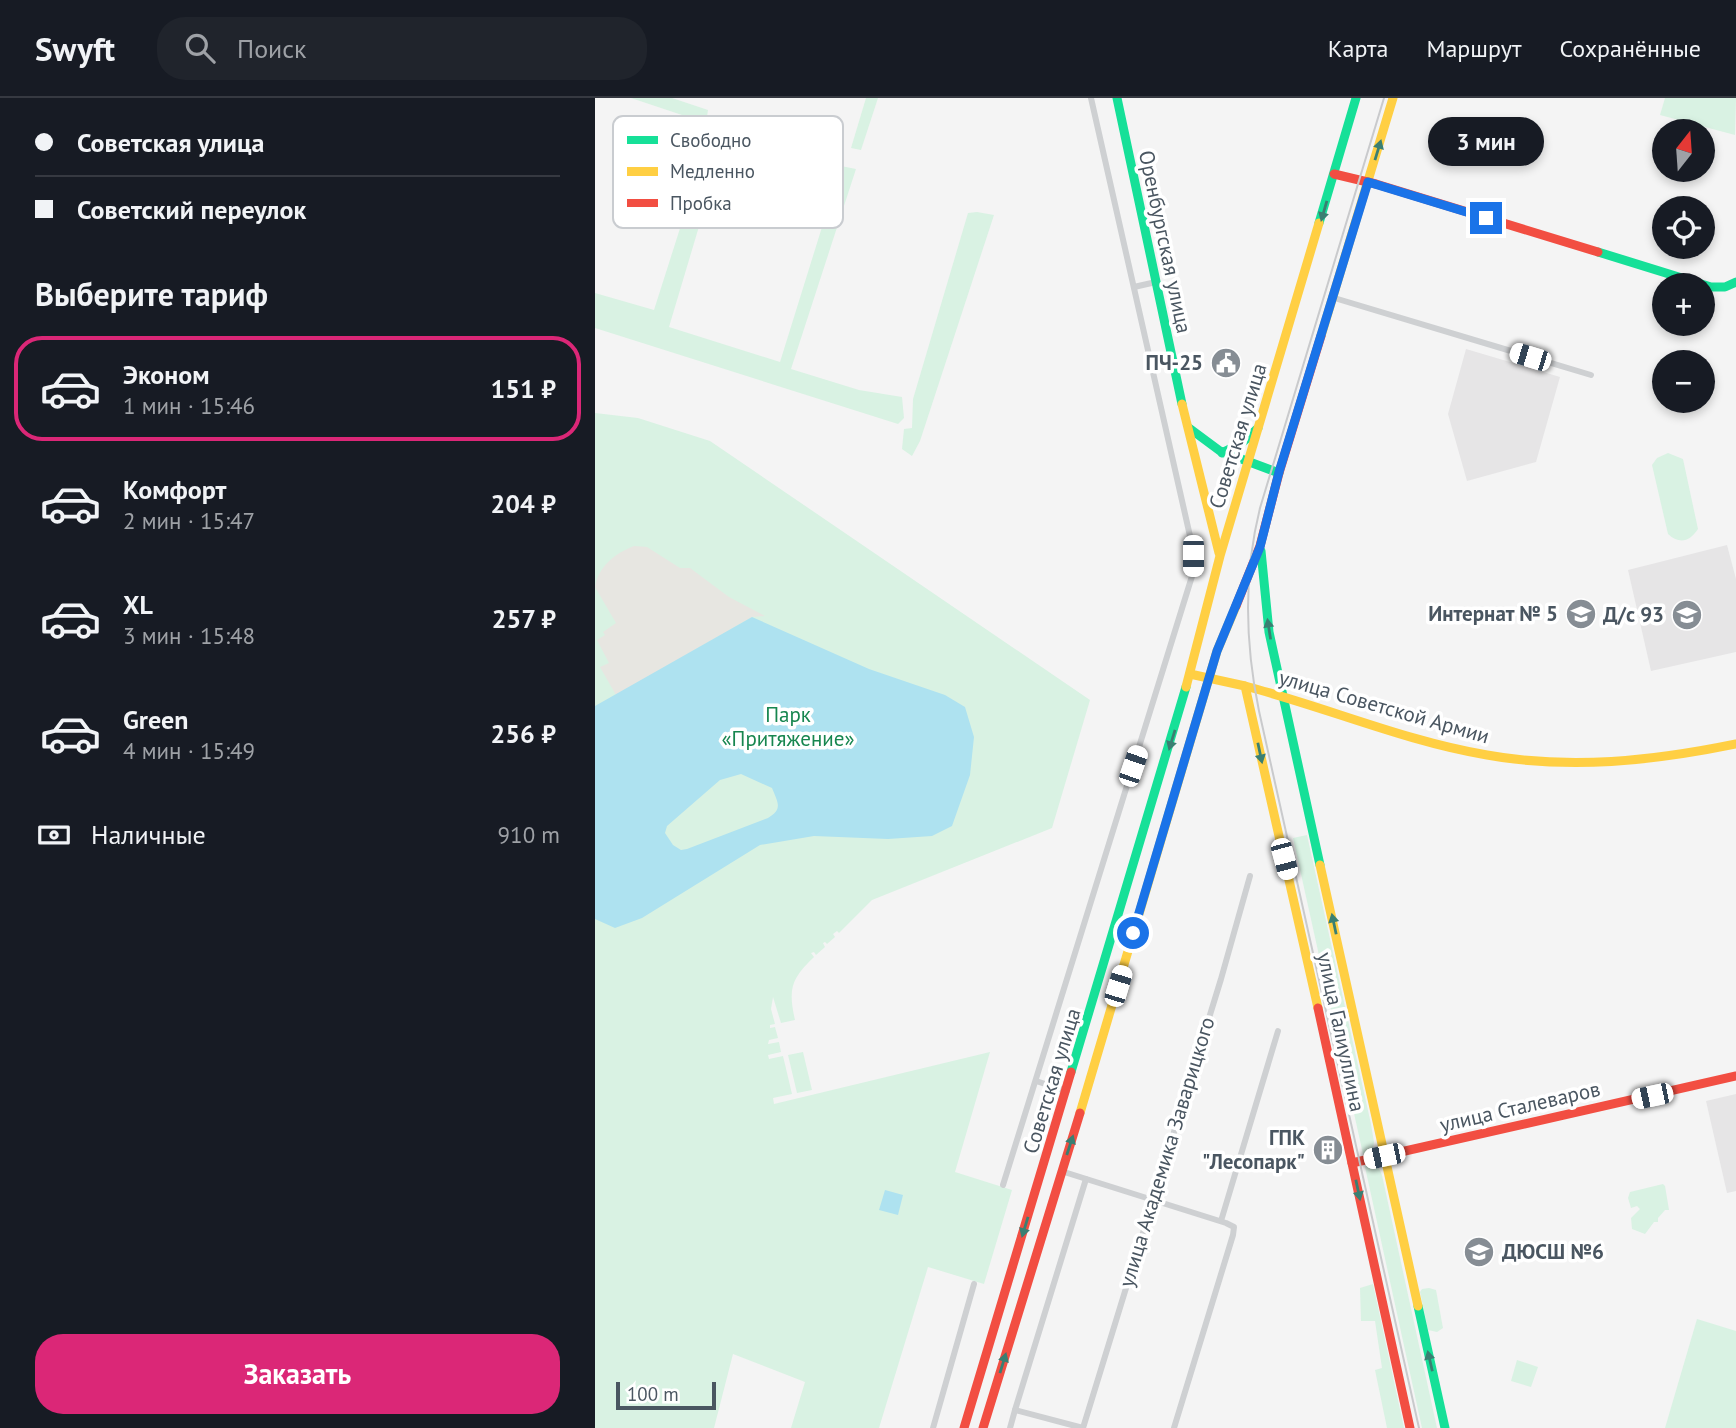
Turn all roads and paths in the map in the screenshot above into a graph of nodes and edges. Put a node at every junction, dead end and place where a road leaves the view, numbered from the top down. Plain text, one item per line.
1 (1091, 98) edge
2 (1117, 98) edge
3 (1356, 98) edge
4 (1393, 98) edge
5 (1334, 174) junction
6 (1368, 182) junction
7 (1156, 282) junction
8 (1735, 283) edge
9 (1134, 287) junction
10 (1331, 297) junction
11 (1591, 375) dead end
12 (1187, 425) junction
13 (1260, 426) junction
14 (1222, 453) junction
15 (1249, 462) junction
16 (1279, 472) junction
17 (1260, 547) junction
18 (1220, 556) junction
19 (1190, 674) junction
20 (1209, 679) junction
21 (1245, 686) junction
22 (1282, 695) junction
23 (1736, 744) edge
24 (1250, 876) dead end
25 (1279, 1031) dead end
26 (1736, 1076) edge
27 (1036, 1081) junction
28 (1067, 1091) junction
29 (1085, 1097) junction
30 (1384, 1156) junction
31 (1352, 1163) junction
32 (1061, 1171) junction
33 (1086, 1179) junction
34 (1003, 1185) dead end
35 (1152, 1200) junction
36 (1221, 1221) junction
37 (974, 1284) dead end
38 (1015, 1410) junction
39 (933, 1428) edge
40 (964, 1428) edge
41 (983, 1428) edge
42 (1010, 1428) edge
43 (1083, 1428) edge
44 (1174, 1428) edge
45 (1410, 1428) edge
46 (1445, 1428) edge

1 - 9 street
2 - 7 main road, Оренбургская улица
3 - 5 main road, Советская улица
6 -> 4 main road, Советская улица
5 - 6 main road
5 -> 13 main road, Советская улица
6 - 8 main road
6 - 10 main road, Советская улица
7 - 9 street
7 - 12 main road, Оренбургская улица
9 - 27 street
10 - 11 street
10 - 16 main road, Советская улица
12 - 14 main road
12 - 18 main road, Оренбургская улица
13 - 14 main road
13 - 15 main road, Советская улица
14 - 15 main road
15 - 16 main road
15 - 18 main road, Советская улица
16 - 17 main road, Советская улица
17 - 20 main road, Советская улица
22 -> 17 main road, Советская улица
18 - 19 main road, Советская улица
19 - 20 main road, улица Советской Армии
19 -> 28 main road, Советская улица
20 - 21 main road, улица Советской Армии
20 - 29 main road, Советская улица
21 - 22 main road, улица Советской Армии
21 -> 31 main road, улица Галиуллина
22 - 23 main road, улица Советской Армии
30 -> 22 main road, улица Галиуллина
24 - 35 street, улица Академика Заварицкого
25 - 36 street
26 - 30 main road, улица Сталеваров
27 - 28 street
27 - 34 street
28 - 29 main road
28 -> 40 main road, Советская улица
32 -> 29 main road, Советская улица
30 - 31 main road, улица Сталеваров
46 -> 30 main road, улица Галиуллина
31 -> 45 main road, улица Галиуллина
32 - 33 street
41 -> 32 main road, Советская улица
33 - 35 street
33 - 38 street
35 - 36 street
35 - 43 street, улица Академика Заварицкого
36 - 44 street
37 - 39 street
38 - 42 street
38 - 43 street

